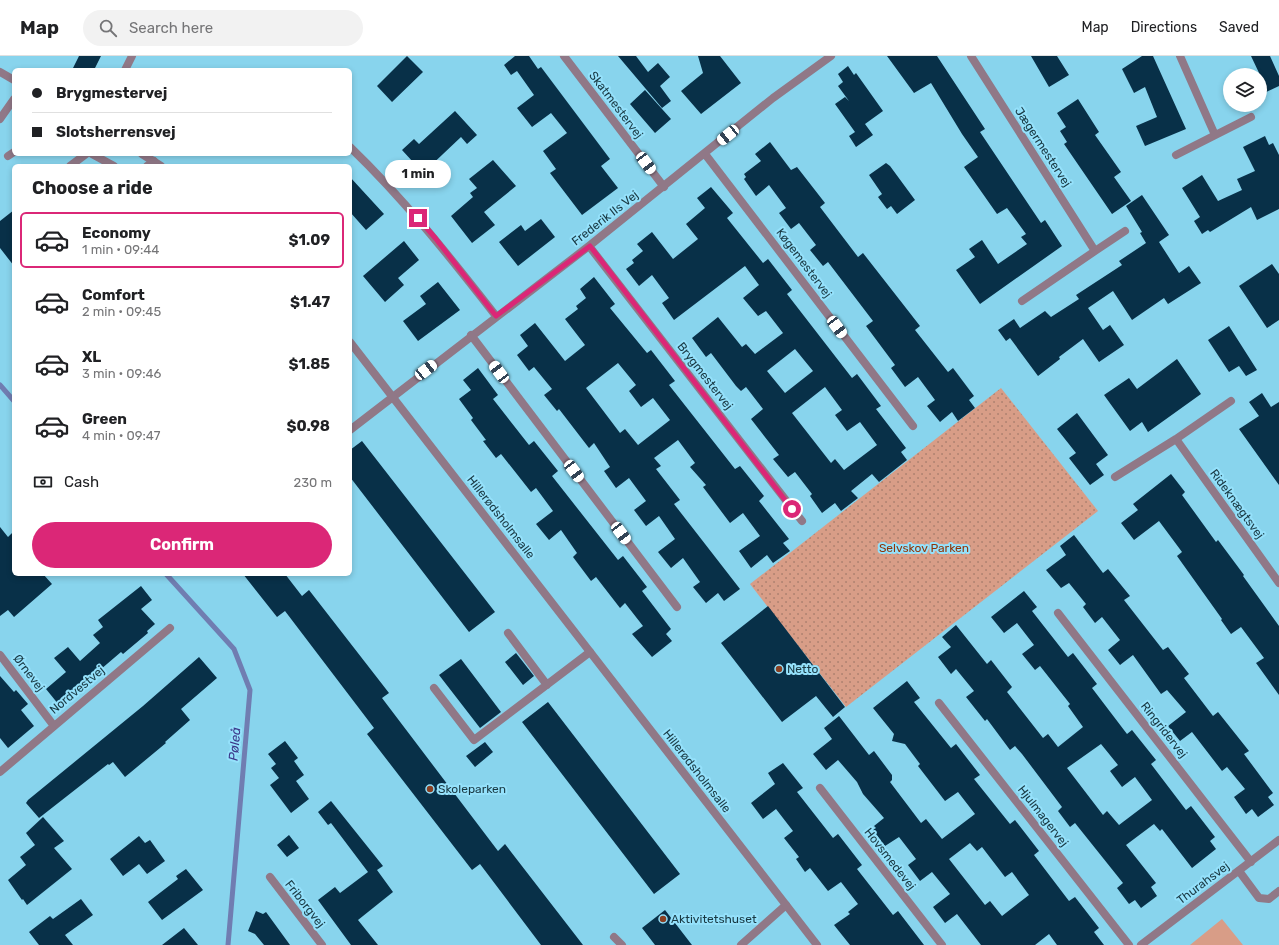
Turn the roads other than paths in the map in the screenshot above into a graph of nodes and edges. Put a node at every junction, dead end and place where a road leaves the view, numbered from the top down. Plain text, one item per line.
1 (132, 56) edge
2 (564, 56) edge
3 (831, 56) edge
4 (971, 56) edge
5 (1180, 56) edge
6 (126, 68) edge
7 (0, 72) edge
8 (12, 79) edge
9 (11, 109) edge
10 (1251, 116) dead end
11 (0, 119) edge
12 (1215, 135) junction
13 (352, 149) edge
14 (704, 154) junction
15 (1176, 155) dead end
16 (83, 156) edge
17 (96, 156) edge
18 (144, 156) edge
19 (73, 164) edge
20 (110, 164) edge
21 (150, 164) edge
22 (664, 187) junction
23 (1125, 231) dead end
24 (590, 246) junction
25 (1095, 251) junction
26 (1022, 301) dead end
27 (496, 316) junction
28 (471, 335) junction
29 (352, 345) edge
30 (393, 397) junction
31 (1231, 401) dead end
32 (913, 426) dead end
33 (352, 428) edge
34 (1176, 440) junction
35 (1115, 477) dead end
36 (802, 521) dead end
37 (1279, 583) edge
38 (677, 607) dead end
39 (1058, 613) dead end
40 (170, 628) dead end
41 (508, 633) dead end
42 (590, 652) junction
43 (0, 655) edge
44 (546, 684) junction
45 (434, 688) dead end
46 (939, 703) dead end
47 (54, 726) junction
48 (0, 772) edge
49 (820, 788) dead end
50 (1279, 840) edge
51 (1251, 862) junction
52 (1239, 871) junction
53 (270, 878) dead end
54 (1279, 892) edge
55 (786, 905) junction
56 (614, 937) dead end
57 (322, 945) edge
58 (622, 945) edge
59 (741, 945) edge
60 (817, 945) edge
61 (942, 945) edge
62 (1129, 945) edge
63 (1141, 945) edge

1 - 6 street
2 - 22 street, Skatmestervej
3 - 14 street, Frederik IIs Vej
4 - 25 street, Jægermestervej
5 - 12 street
7 - 8 street
9 - 11 street
10 - 12 street
12 - 15 street
13 - 27 street
14 - 22 street, Frederik IIs Vej
14 - 32 street, Køgemestervej
16 - 19 street
17 - 20 street
18 - 21 street
22 - 24 street, Frederik IIs Vej
23 - 25 street
24 - 27 street, Frederik IIs Vej
24 - 36 street, Brygmestervej
25 - 26 street
27 - 28 street, Frederik IIs Vej
28 - 30 street, Frederik IIs Vej
28 - 38 street
29 - 30 street, Hillerødsholmsalle
30 - 33 street
30 - 42 street, Hillerødsholmsalle
31 - 34 street
34 - 35 street
34 - 37 street, Rideknægtsvej
39 - 51 street, Ringridervej
40 - 47 street, Nordvestvej
41 - 44 street
42 - 44 street
42 - 55 street, Hillerødsholmsalle
43 - 47 street, Ørnevej
44 - 45 street
46 - 62 street, Hjulmagervej
47 - 48 street, Nordvestvej
49 - 61 street, Hovsmedevej
50 - 51 street, Thurahsvej
51 - 52 street, Thurahsvej
52 - 54 street
52 - 63 street, Thurahsvej
53 - 57 street, Friborgvej
55 - 59 street
55 - 60 street, Hillerødsholmsalle
56 - 58 street

